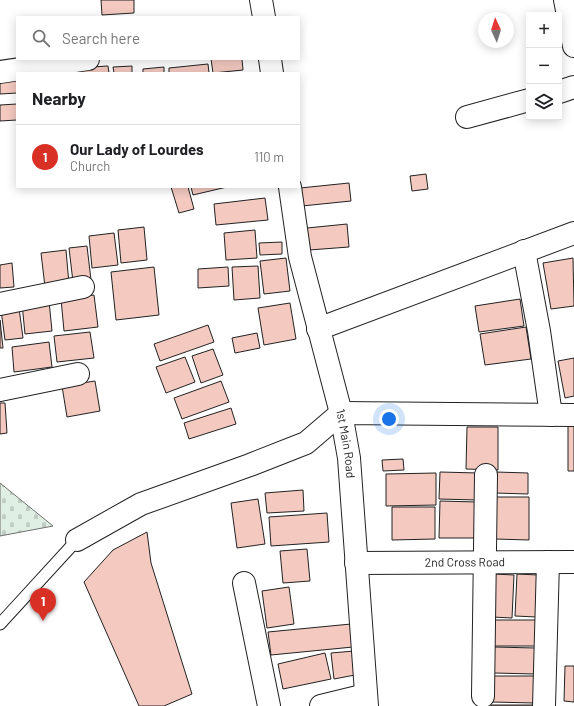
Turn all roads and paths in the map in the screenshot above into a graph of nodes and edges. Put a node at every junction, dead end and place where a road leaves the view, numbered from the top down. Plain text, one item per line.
1 (261, 0) edge
2 (565, 0) edge
3 (264, 16) edge
4 (574, 46) edge
5 (81, 60) edge
6 (270, 60) edge
7 (0, 72) edge
8 (272, 72) edge
9 (574, 87) edge
10 (562, 91) edge
11 (526, 101) edge
12 (466, 117) dead end
13 (290, 188) edge
14 (574, 232) edge
15 (524, 251) junction
16 (83, 287) dead end
17 (0, 304) edge
18 (318, 329) junction
19 (78, 374) dead end
20 (0, 390) edge
21 (341, 413) junction
22 (551, 415) junction
23 (574, 416) edge
24 (486, 475) dead end
25 (77, 540) joint
26 (548, 562) junction
27 (574, 562) edge
28 (356, 563) junction
29 (485, 563) junction
30 (244, 583) dead end
31 (0, 624) edge
32 (483, 696) dead end
33 (366, 701) edge
34 (269, 706) edge
35 (321, 706) edge
36 (544, 706) edge

1 - 3 street
2 - 4 street
5 - 7 street
6 - 8 street
9 - 10 street
11 - 12 street
13 - 18 street, 1st Main Road
14 - 15 street
15 - 18 street
15 - 22 street
16 - 17 street
18 - 21 street, 1st Main Road
19 - 20 street
21 - 22 street
21 - 25 street
21 - 28 street, 1st Main Road
22 - 23 street
24 - 29 street
25 - 31 lane
26 - 27 street, 2nd Cross Road
26 - 29 street, 2nd Cross Road
26 - 36 street
28 - 29 street, 2nd Cross Road
28 - 33 street, 1st Main Road
29 - 32 street
30 - 34 street
33 - 35 street

